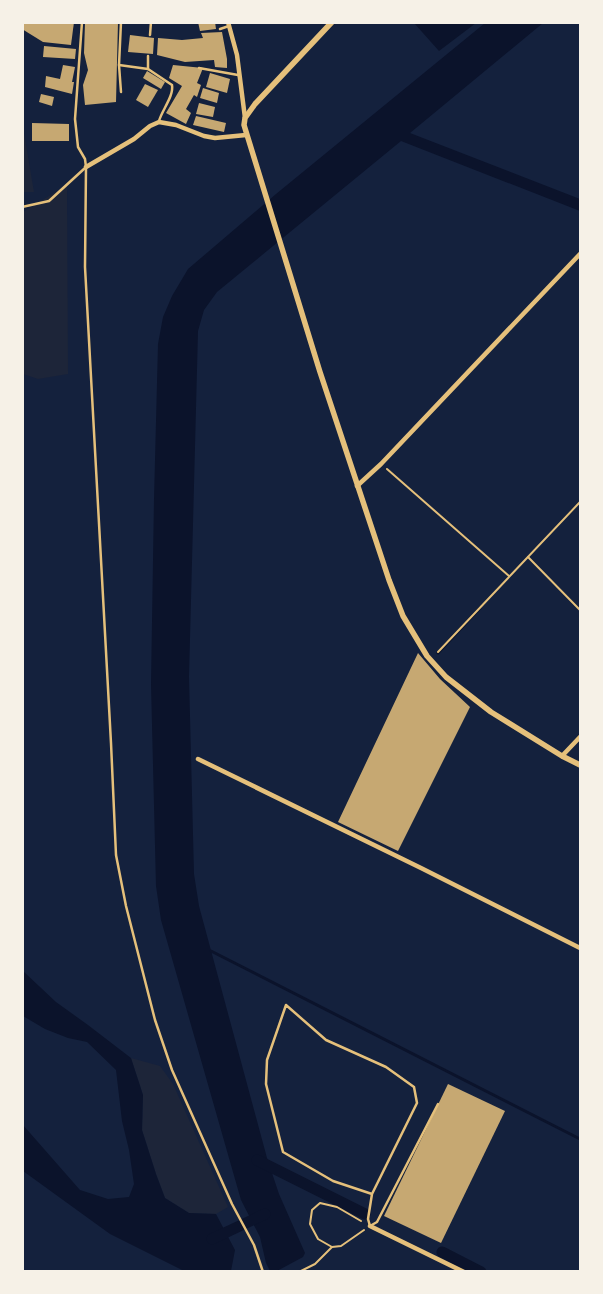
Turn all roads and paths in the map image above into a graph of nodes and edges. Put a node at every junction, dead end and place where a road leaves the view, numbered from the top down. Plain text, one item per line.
1 (82, 22) edge
2 (121, 22) edge
3 (151, 22) edge
4 (332, 22) edge
5 (228, 24) edge
6 (220, 29) dead end
7 (150, 35) dead end
8 (148, 56) dead end
9 (119, 65) junction
10 (199, 68) dead end
11 (148, 69) junction
12 (238, 75) junction
13 (120, 92) dead end
14 (245, 118) junction
15 (159, 122) junction
16 (246, 135) junction
17 (86, 166) junction
18 (22, 207) edge
19 (580, 254) edge
20 (381, 464) junction
21 (357, 486) junction
22 (580, 502) edge
23 (528, 558) junction
24 (509, 576) junction
25 (580, 610) edge
26 (438, 652) dead end
27 (580, 737) edge
28 (562, 756) junction
29 (198, 760) dead end
30 (580, 765) edge
31 (580, 948) edge
32 (438, 1104) dead end
33 (372, 1194) junction
34 (370, 1226) junction
35 (332, 1247) junction
36 (263, 1272) edge
37 (299, 1272) edge
38 (464, 1272) edge

1 - 17 lane
2 - 9 lane
3 - 7 lane
4 - 14 street
5 - 6 lane
5 - 12 street
8 - 11 lane
9 - 11 lane
9 - 13 lane
10 - 12 lane
11 - 15 lane
12 - 14 street
14 - 16 street
15 - 16 street
15 - 17 street
16 - 21 street
17 - 18 lane
17 - 36 lane
19 - 20 street
20 - 21 street
20 - 24 path
21 - 28 street
22 - 23 path
23 - 24 path
23 - 25 path
24 - 26 path
27 - 28 street
28 - 30 street
29 - 31 street
32 - 34 lane
33 - 33 lane
33 - 34 lane
34 - 35 path
34 - 35 path
34 - 38 street
35 - 37 path

